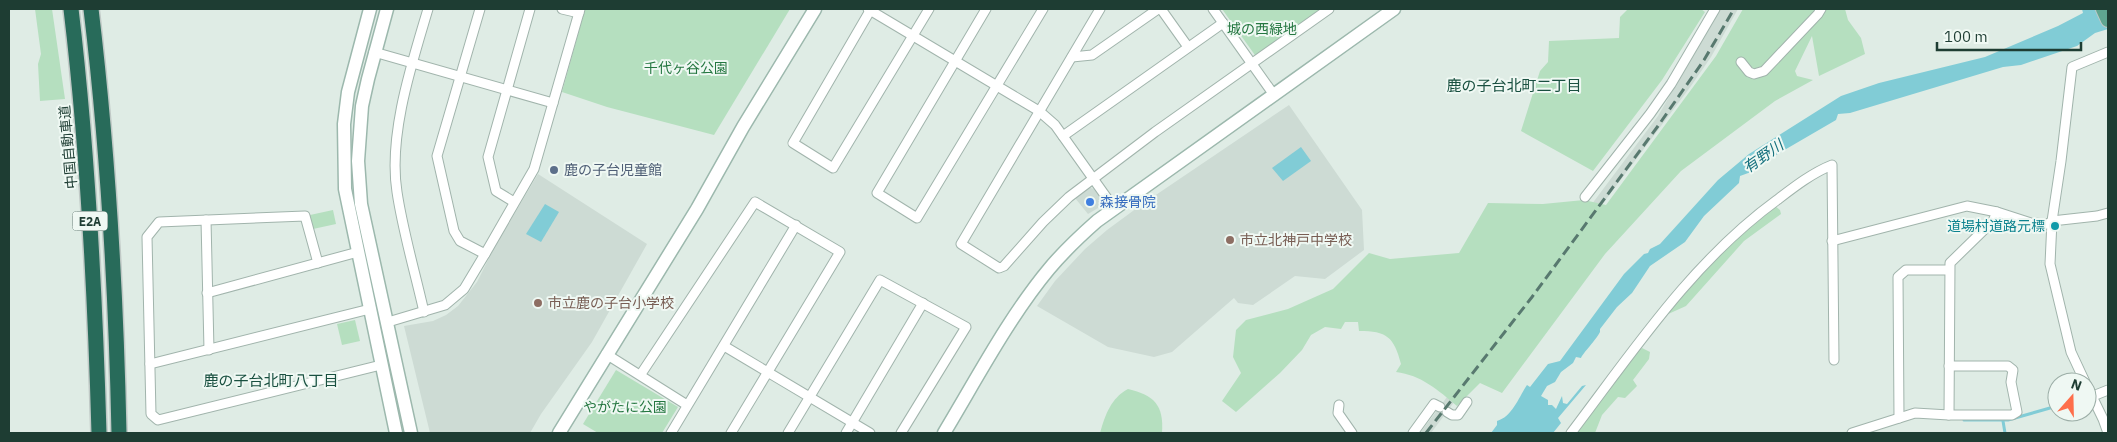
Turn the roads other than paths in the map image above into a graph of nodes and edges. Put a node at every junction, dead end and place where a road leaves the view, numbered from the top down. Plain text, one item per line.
1 (71, 9) edge
2 (91, 9) edge
3 (370, 9) edge
4 (387, 9) edge
5 (428, 9) edge
6 (480, 9) edge
7 (530, 9) edge
8 (562, 9) edge
9 (816, 9) edge
10 (870, 9) edge
11 (929, 9) edge
12 (986, 9) edge
13 (1043, 9) edge
14 (1100, 9) edge
15 (1159, 9) edge
16 (1213, 9) edge
17 (1330, 9) edge
18 (1394, 9) edge
19 (1715, 9) edge
20 (1821, 9) edge
21 (2103, 9) edge
22 (579, 11) edge
23 (2108, 20) edge
24 (1223, 23) junction
25 (912, 36) junction
26 (1188, 47) junction
27 (374, 52) junction
28 (2108, 52) edge
29 (1072, 56) junction
30 (954, 60) junction
31 (1741, 62) dead end
32 (412, 63) junction
33 (1253, 64) junction
34 (461, 76) junction
35 (996, 86) junction
36 (506, 90) junction
37 (1274, 95) junction
38 (552, 103) junction
39 (1039, 111) junction
40 (1063, 136) junction
41 (1094, 178) junction
42 (1585, 197) dead end
43 (514, 202) junction
44 (1114, 208) junction
45 (1997, 212) junction
46 (2108, 213) edge
47 (206, 220) junction
48 (2052, 221) junction
49 (796, 225) junction
50 (1832, 241) junction
51 (358, 252) junction
52 (485, 254) junction
53 (318, 263) junction
54 (1949, 270) junction
55 (207, 293) junction
56 (923, 303) junction
57 (370, 309) junction
58 (424, 312) junction
59 (388, 322) junction
60 (724, 346) junction
61 (208, 350) junction
62 (606, 354) junction
63 (1834, 360) dead end
64 (150, 364) junction
65 (381, 365) junction
66 (1950, 366) junction
67 (767, 372) junction
68 (2080, 372) edge
69 (641, 374) junction
70 (811, 397) junction
71 (1467, 402) dead end
72 (687, 405) junction
73 (1339, 406) dead end
74 (2097, 406) edge
75 (1950, 415) junction
76 (1899, 418) junction
77 (852, 423) junction
78 (99, 433) edge
79 (119, 433) edge
80 (396, 433) edge
81 (411, 433) edge
82 (559, 433) edge
83 (671, 433) edge
84 (730, 433) edge
85 (788, 433) edge
86 (846, 433) edge
87 (870, 433) edge
88 (901, 433) edge
89 (944, 433) edge
90 (1352, 433) edge
91 (1413, 433) edge
92 (1571, 433) edge
93 (1852, 433) edge
94 (2108, 433) edge

1 - 78 highway, 中国自動車道 / E2A
2 - 79 highway, E2A
3 - 51 street
4 - 27 street
5 - 32 street
6 - 34 street
7 - 36 street
8 - 22 street
9 - 62 street
10 - 25 street
10 - 25 street
11 - 25 street
12 - 30 street
13 - 35 street
14 - 29 street
15 - 26 street
15 - 29 street
16 - 24 street
17 - 33 street
18 - 37 street
19 - 42 street
20 - 31 street
21 - 23 main road
22 - 38 street
24 - 26 street
24 - 33 street
25 - 30 street
26 - 40 street
27 - 32 street
27 - 59 street
28 - 48 street
29 - 39 street
30 - 35 street
30 - 35 street
32 - 34 street
32 - 58 street
33 - 37 street
33 - 41 street
34 - 36 street
34 - 52 street
35 - 39 street
36 - 38 street
36 - 43 street
37 - 44 street
38 - 43 street
39 - 40 street
39 - 41 street
40 - 41 street
41 - 44 street
43 - 52 street
44 - 89 street
45 - 48 street
45 - 50 street
45 - 54 street
46 - 48 street
47 - 53 street
47 - 55 street
47 - 64 street
48 - 68 street
49 - 60 street
49 - 67 street
49 - 69 street
50 - 63 street
50 - 92 street
51 - 53 street
51 - 57 street
52 - 58 street
53 - 55 street
54 - 66 street
54 - 76 street
55 - 61 street
56 - 70 street
56 - 77 street
56 - 88 street
57 - 61 street
57 - 65 street
58 - 59 street
59 - 81 street
60 - 67 street
60 - 72 street
61 - 64 street
62 - 69 street
62 - 82 street
64 - 65 street
65 - 80 street
66 - 75 street
66 - 75 street
67 - 70 street
67 - 84 street
69 - 72 street
70 - 77 street
70 - 85 street
71 - 91 street
72 - 83 street
73 - 90 street
74 - 94 street
75 - 76 street
76 - 93 street
77 - 86 street
77 - 87 street

